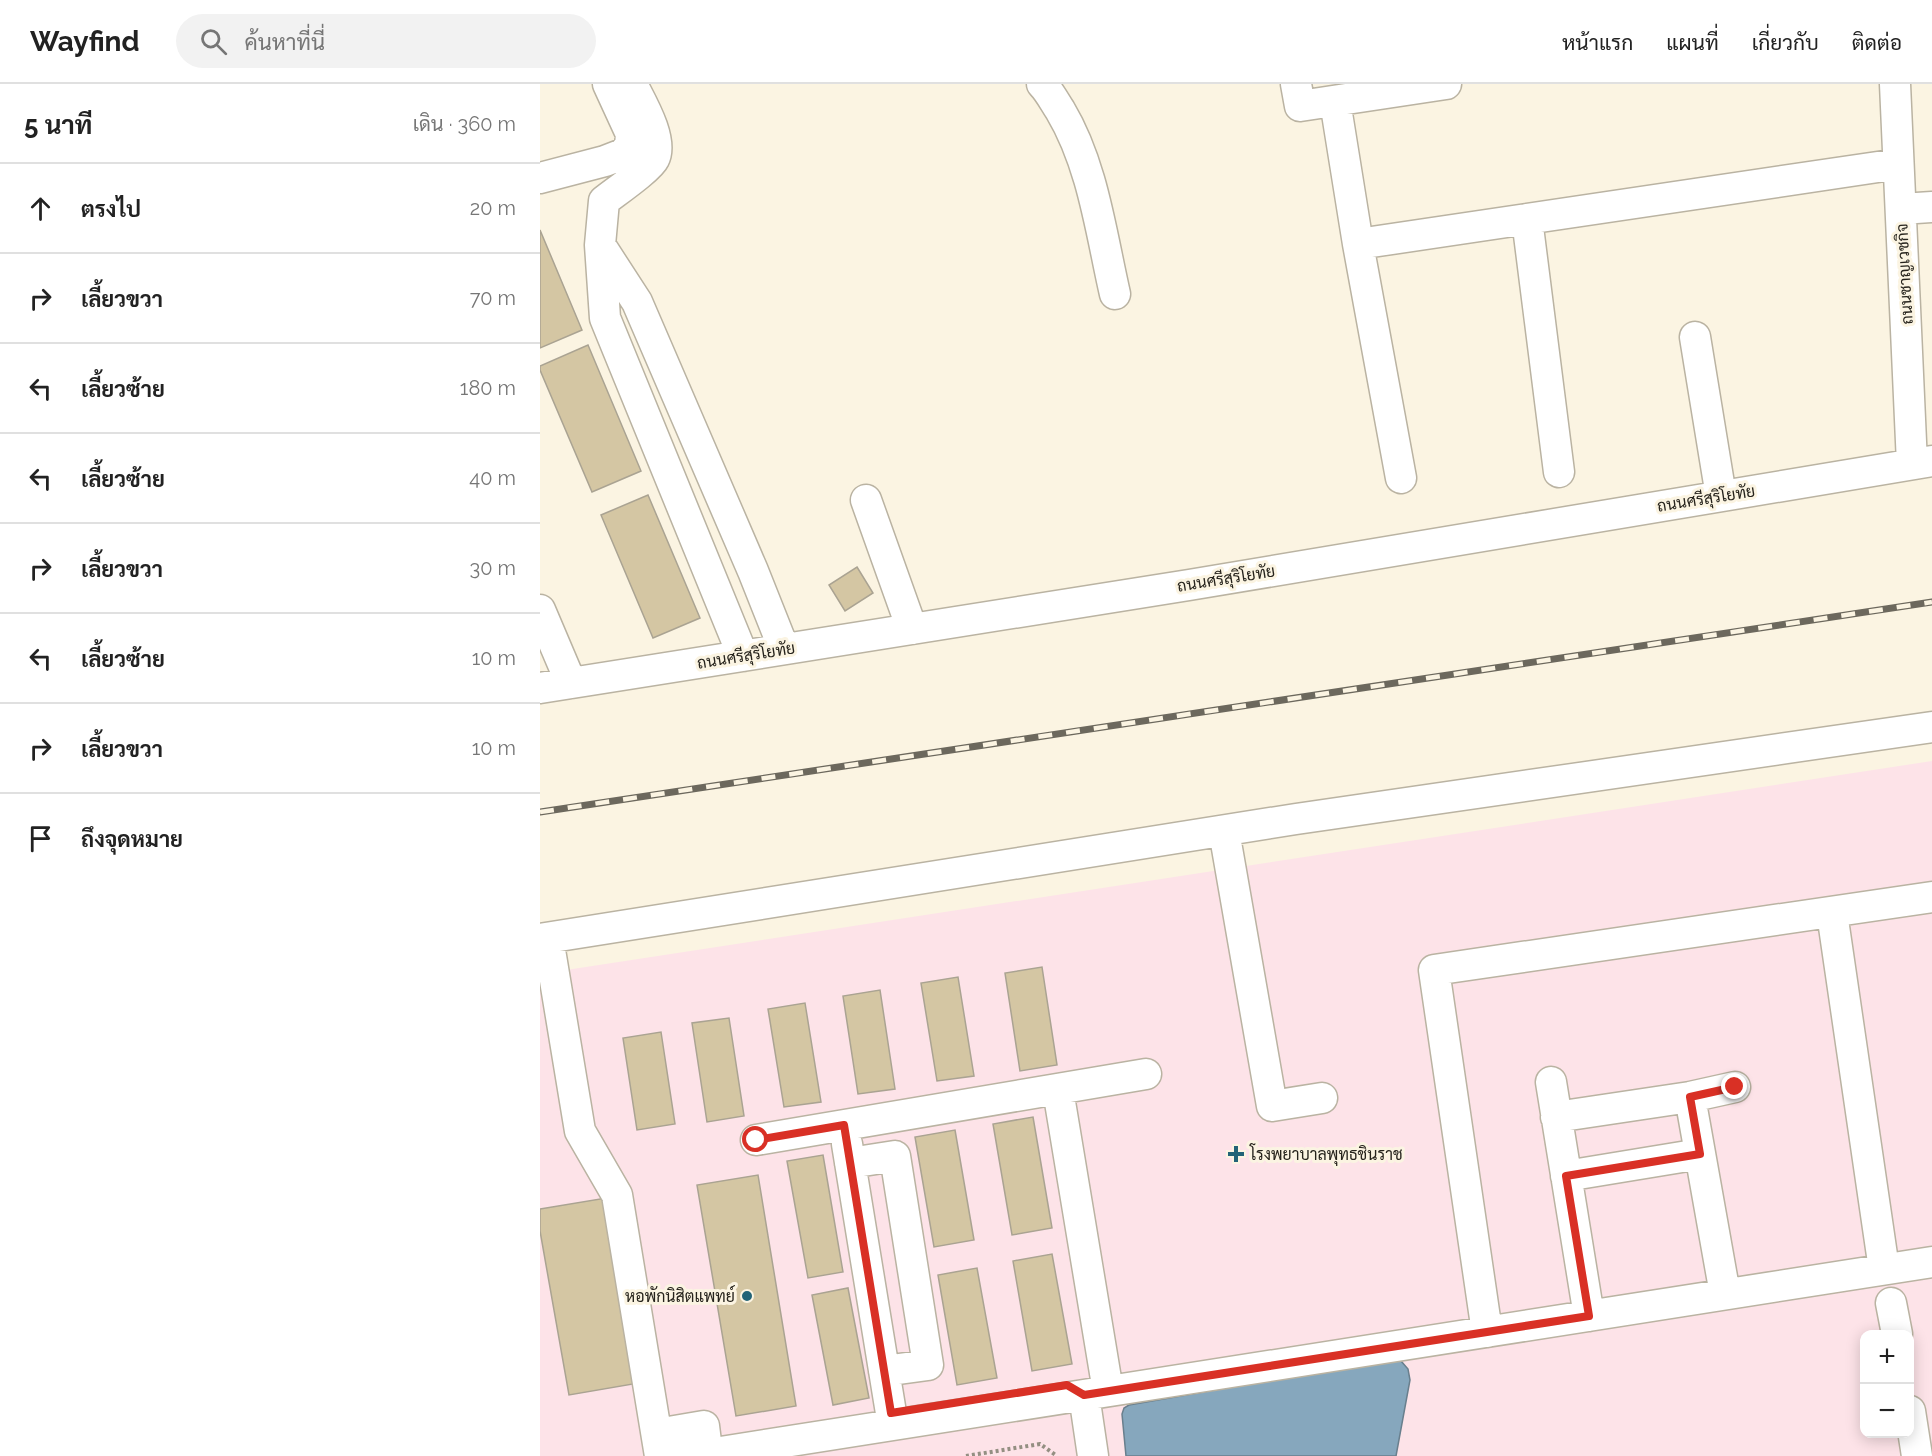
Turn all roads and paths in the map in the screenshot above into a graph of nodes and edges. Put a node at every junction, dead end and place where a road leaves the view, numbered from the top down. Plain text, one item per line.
1 (608, 84) edge
2 (632, 84) edge
3 (1042, 84) edge
4 (1296, 84) edge
5 (1446, 84) edge
6 (1894, 84) edge
7 (1335, 101) junction
8 (1898, 164) junction
9 (540, 178) edge
10 (1932, 207) edge
11 (1901, 209) junction
12 (1527, 219) junction
13 (1359, 244) junction
14 (600, 245) junction
15 (1115, 294) dead end
16 (1695, 337) dead end
17 (1921, 426) edge
18 (698, 443) junction
19 (663, 459) junction
20 (1922, 463) edge
21 (1559, 472) dead end
22 (1401, 478) dead end
23 (1721, 496) junction
24 (866, 500) dead end
25 (753, 571) junction
26 (714, 584) junction
27 (540, 610) edge
28 (912, 628) junction
29 (784, 649) junction
30 (743, 656) junction
31 (571, 683) junction
32 (540, 688) edge
33 (1932, 727) edge
34 (1224, 831) junction
35 (1932, 897) edge
36 (1832, 913) junction
37 (544, 939) edge
38 (549, 997) edge
39 (1146, 1074) dead end
40 (1551, 1082) dead end
41 (1735, 1087) dead end
42 (1058, 1090) junction
43 (1690, 1097) junction
44 (1322, 1098) dead end
45 (1556, 1117) junction
46 (844, 1125) junction
47 (756, 1140) dead end
48 (1700, 1154) junction
49 (850, 1163) junction
50 (1566, 1176) junction
51 (1932, 1262) edge
52 (1884, 1269) junction
53 (1725, 1294) junction
54 (1891, 1303) dead end
55 (1589, 1316) junction
56 (1896, 1330) edge
57 (1487, 1332) junction
58 (884, 1371) junction
59 (1096, 1393) junction
60 (891, 1413) junction
61 (1914, 1437) edge
62 (664, 1450) edge
63 (966, 1456) edge
64 (1057, 1456) edge
65 (1093, 1456) edge
66 (1917, 1456) edge

1 - 9 street
2 - 14 street
3 - 15 street
4 - 7 street
5 - 7 street
6 - 8 street, ถนนชาญเวชกิจ
7 - 13 street
8 - 11 street, ถนนชาญเวชกิจ
8 - 12 street
10 - 11 street
11 - 17 street, ถนนชาญเวชกิจ
12 - 13 street
12 - 21 street
13 - 22 street
14 - 18 street
14 - 19 street
16 - 23 street
17 - 20 street, ถนนชาญเวชกิจ
18 - 19 street
18 - 25 street
19 - 26 street
20 - 23 street, ถนนศรีสุริโยทัย
23 - 28 street, ถนนศรีสุริโยทัย
24 - 28 street
25 - 26 street
25 - 29 street
26 - 30 street
27 - 31 street
28 - 29 street, ถนนศรีสุริโยทัย
29 - 30 street, ถนนศรีสุริโยทัย
30 - 31 street, ถนนศรีสุริโยทัย
31 - 32 street, ถนนศรีสุริโยทัย
33 - 34 street
34 - 37 street
34 - 44 street
35 - 36 street
36 - 52 street
36 - 57 street
37 - 38 street
38 - 62 street
39 - 42 street
40 - 45 street
41 - 43 street
42 - 46 street
42 - 59 street
43 - 45 street
43 - 48 street
45 - 50 street
46 - 47 street
46 - 49 street
48 - 50 street
48 - 53 street
49 - 58 street
49 - 58 street
50 - 55 street
51 - 52 street
52 - 53 street
53 - 55 street
54 - 56 street
55 - 57 street
57 - 59 street
58 - 60 street
59 - 60 street
59 - 62 street
59 - 65 street
60 - 62 street
61 - 66 street
63 - 64 path

